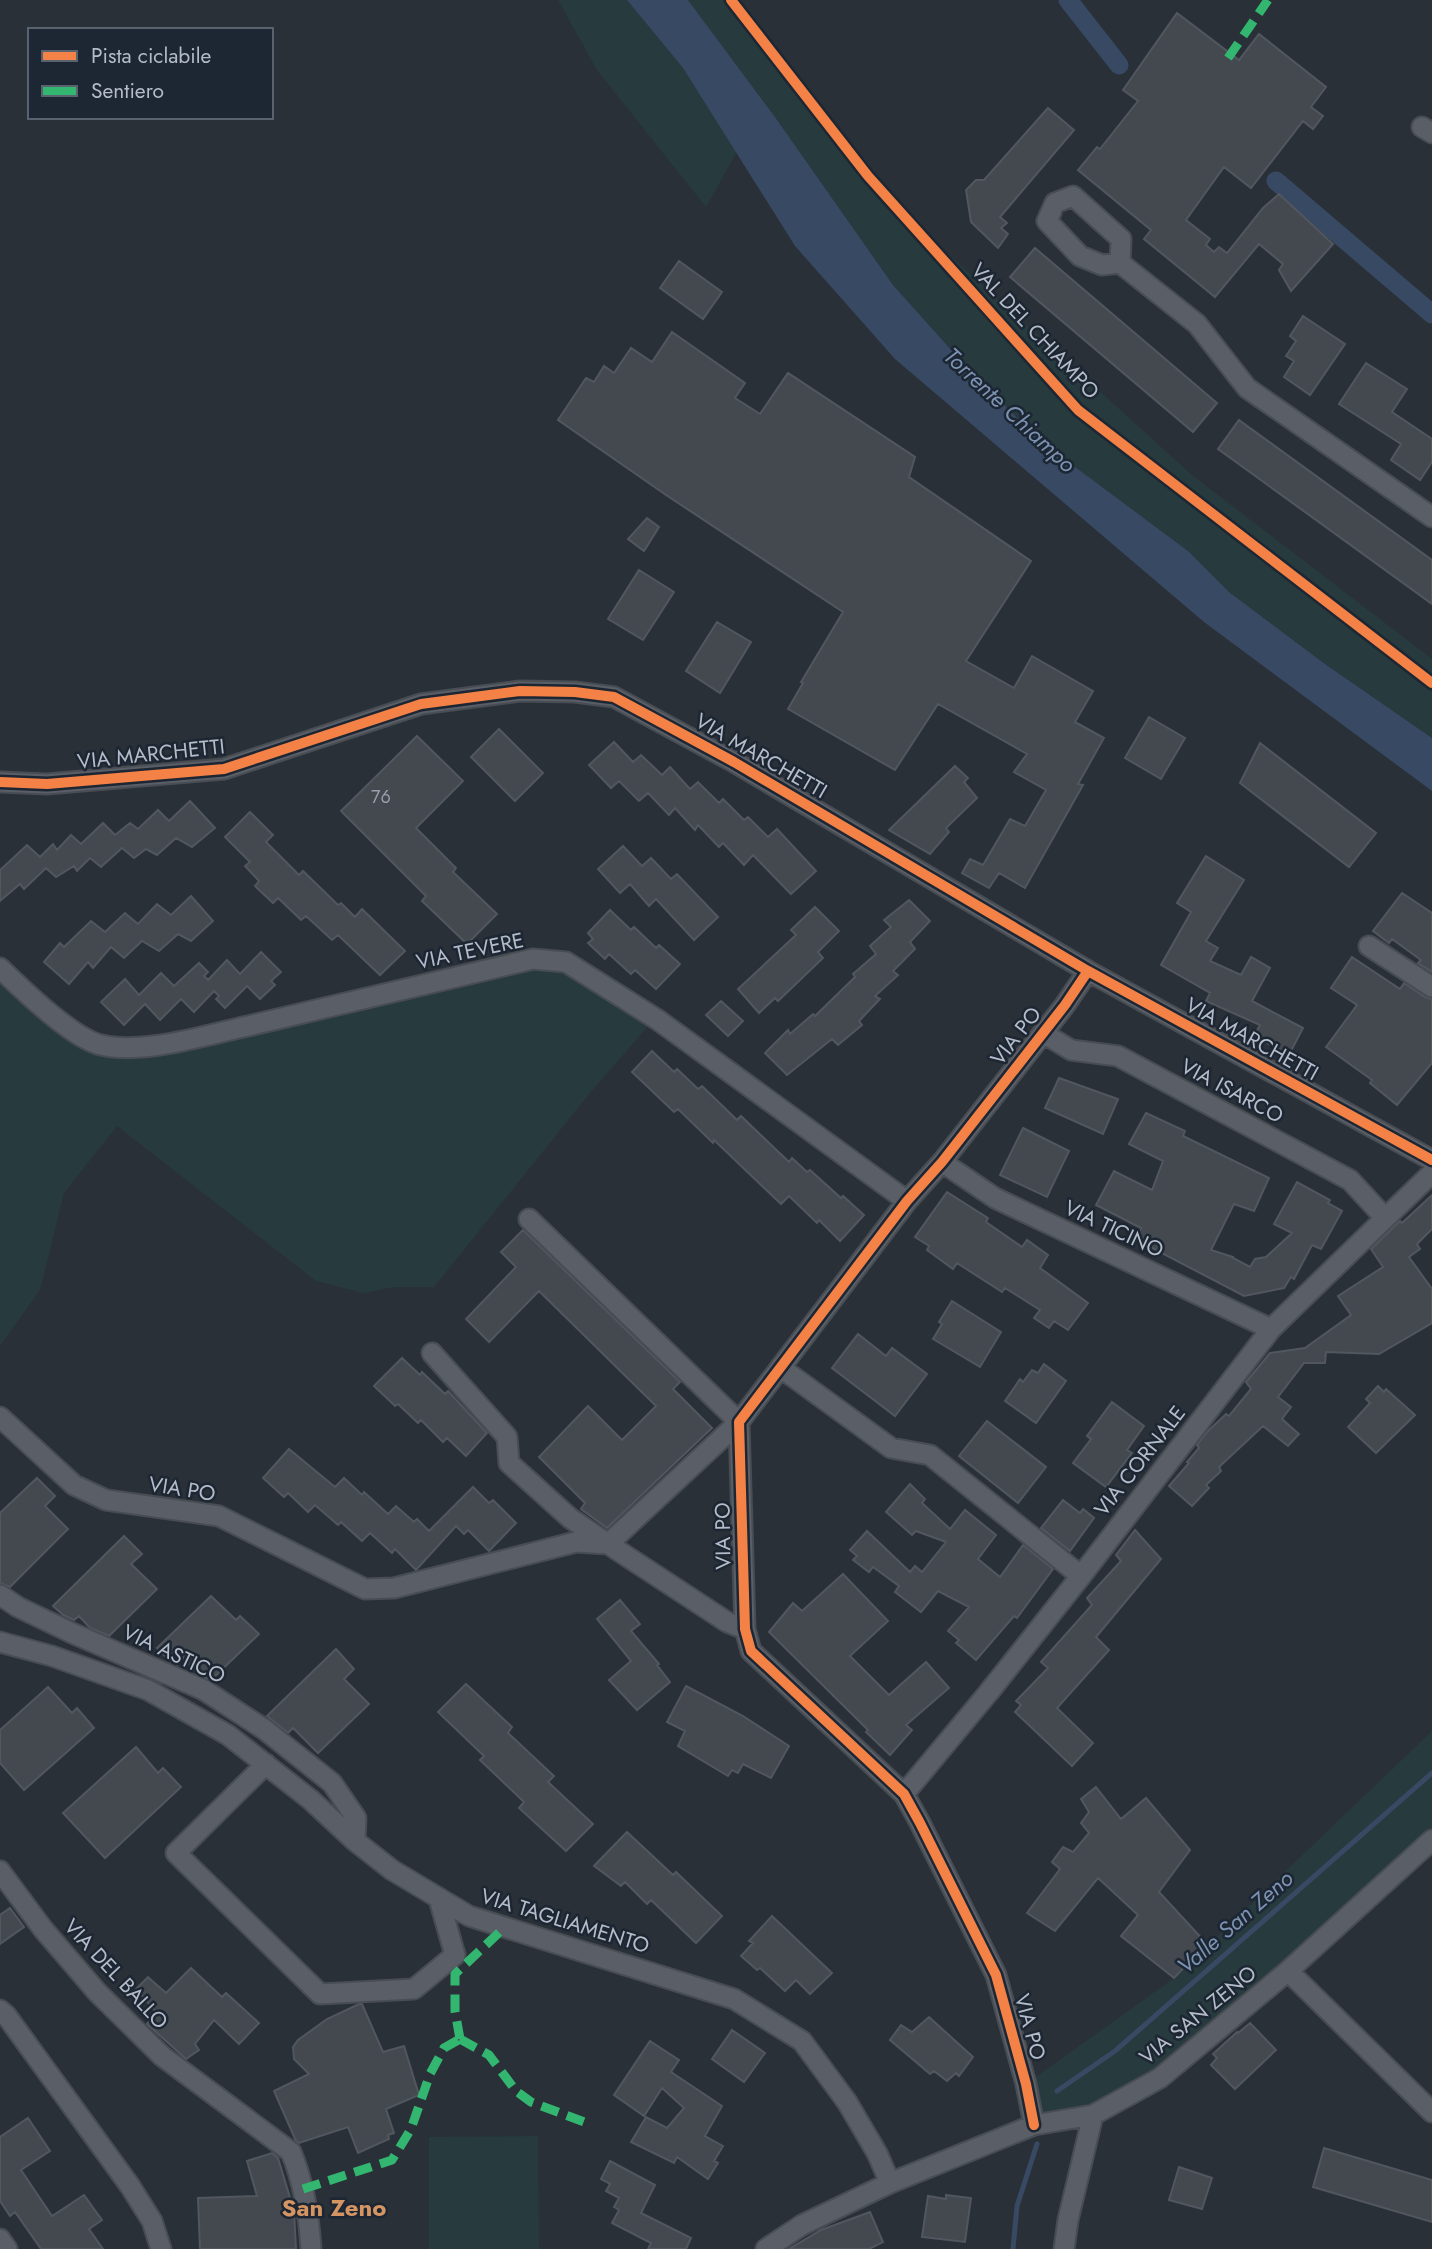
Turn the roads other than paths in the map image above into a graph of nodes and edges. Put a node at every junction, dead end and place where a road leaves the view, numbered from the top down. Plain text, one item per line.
1 (1120, 263) dead end
2 (1432, 517) edge
3 (0, 782) edge
4 (1369, 946) dead end
5 (0, 968) edge
6 (1088, 971) junction
7 (1432, 986) edge
8 (1043, 1033) junction
9 (1432, 1160) edge
10 (942, 1163) junction
11 (1432, 1173) edge
12 (907, 1201) junction
13 (1385, 1218) junction
14 (529, 1219) dead end
15 (1271, 1329) junction
16 (432, 1353) dead end
17 (781, 1368) junction
18 (0, 1417) edge
19 (739, 1422) junction
20 (608, 1544) junction
21 (1081, 1576) junction
22 (0, 1595) edge
23 (745, 1629) junction
24 (0, 1642) edge
25 (266, 1764) junction
26 (904, 1794) junction
27 (1432, 1840) edge
28 (355, 1841) junction
29 (0, 1871) edge
30 (439, 1899) junction
31 (1288, 1970) junction
32 (0, 2010) edge
33 (1432, 2112) edge
34 (1093, 2115) junction
35 (1034, 2125) junction
36 (890, 2183) junction
37 (0, 2239) edge
38 (7, 2249) edge
39 (161, 2249) edge
40 (311, 2249) edge
41 (766, 2249) edge
42 (1064, 2249) edge

1 - 2 street
3 - 6 street, VIA MARCHETTI
4 - 7 street
5 - 12 street, VIA TEVERE
6 - 8 street, VIA PO
6 - 9 street, VIA MARCHETTI
8 - 10 street, VIA PO
8 - 13 street, VIA ISARCO
10 - 12 street, VIA PO
10 - 15 street, VIA TICINO
11 - 13 street, VIA CORNALE
12 - 17 street, VIA PO
13 - 15 street, VIA CORNALE
14 - 19 street
15 - 21 street, VIA CORNALE
16 - 20 street
17 - 19 street, VIA PO
17 - 21 street
18 - 20 street, VIA PO
19 - 20 street, VIA PO
19 - 23 street, VIA PO
20 - 23 street
21 - 26 street, VIA CORNALE
22 - 28 street, VIA ASTICO
23 - 26 street, VIA PO
24 - 25 street, VIA TAGLIAMENTO
25 - 28 street, VIA TAGLIAMENTO
25 - 30 street
26 - 35 street, VIA PO
27 - 31 street, VIA SAN ZENO
28 - 30 street, VIA TAGLIAMENTO
29 - 40 street, VIA DEL BALLO
30 - 36 street, VIA TAGLIAMENTO
31 - 33 street
31 - 34 street, VIA SAN ZENO
32 - 39 street
34 - 35 street, VIA SAN ZENO
34 - 42 street
35 - 36 street, VIA SAN ZENO
36 - 41 street, VIA SAN ZENO
37 - 38 street

